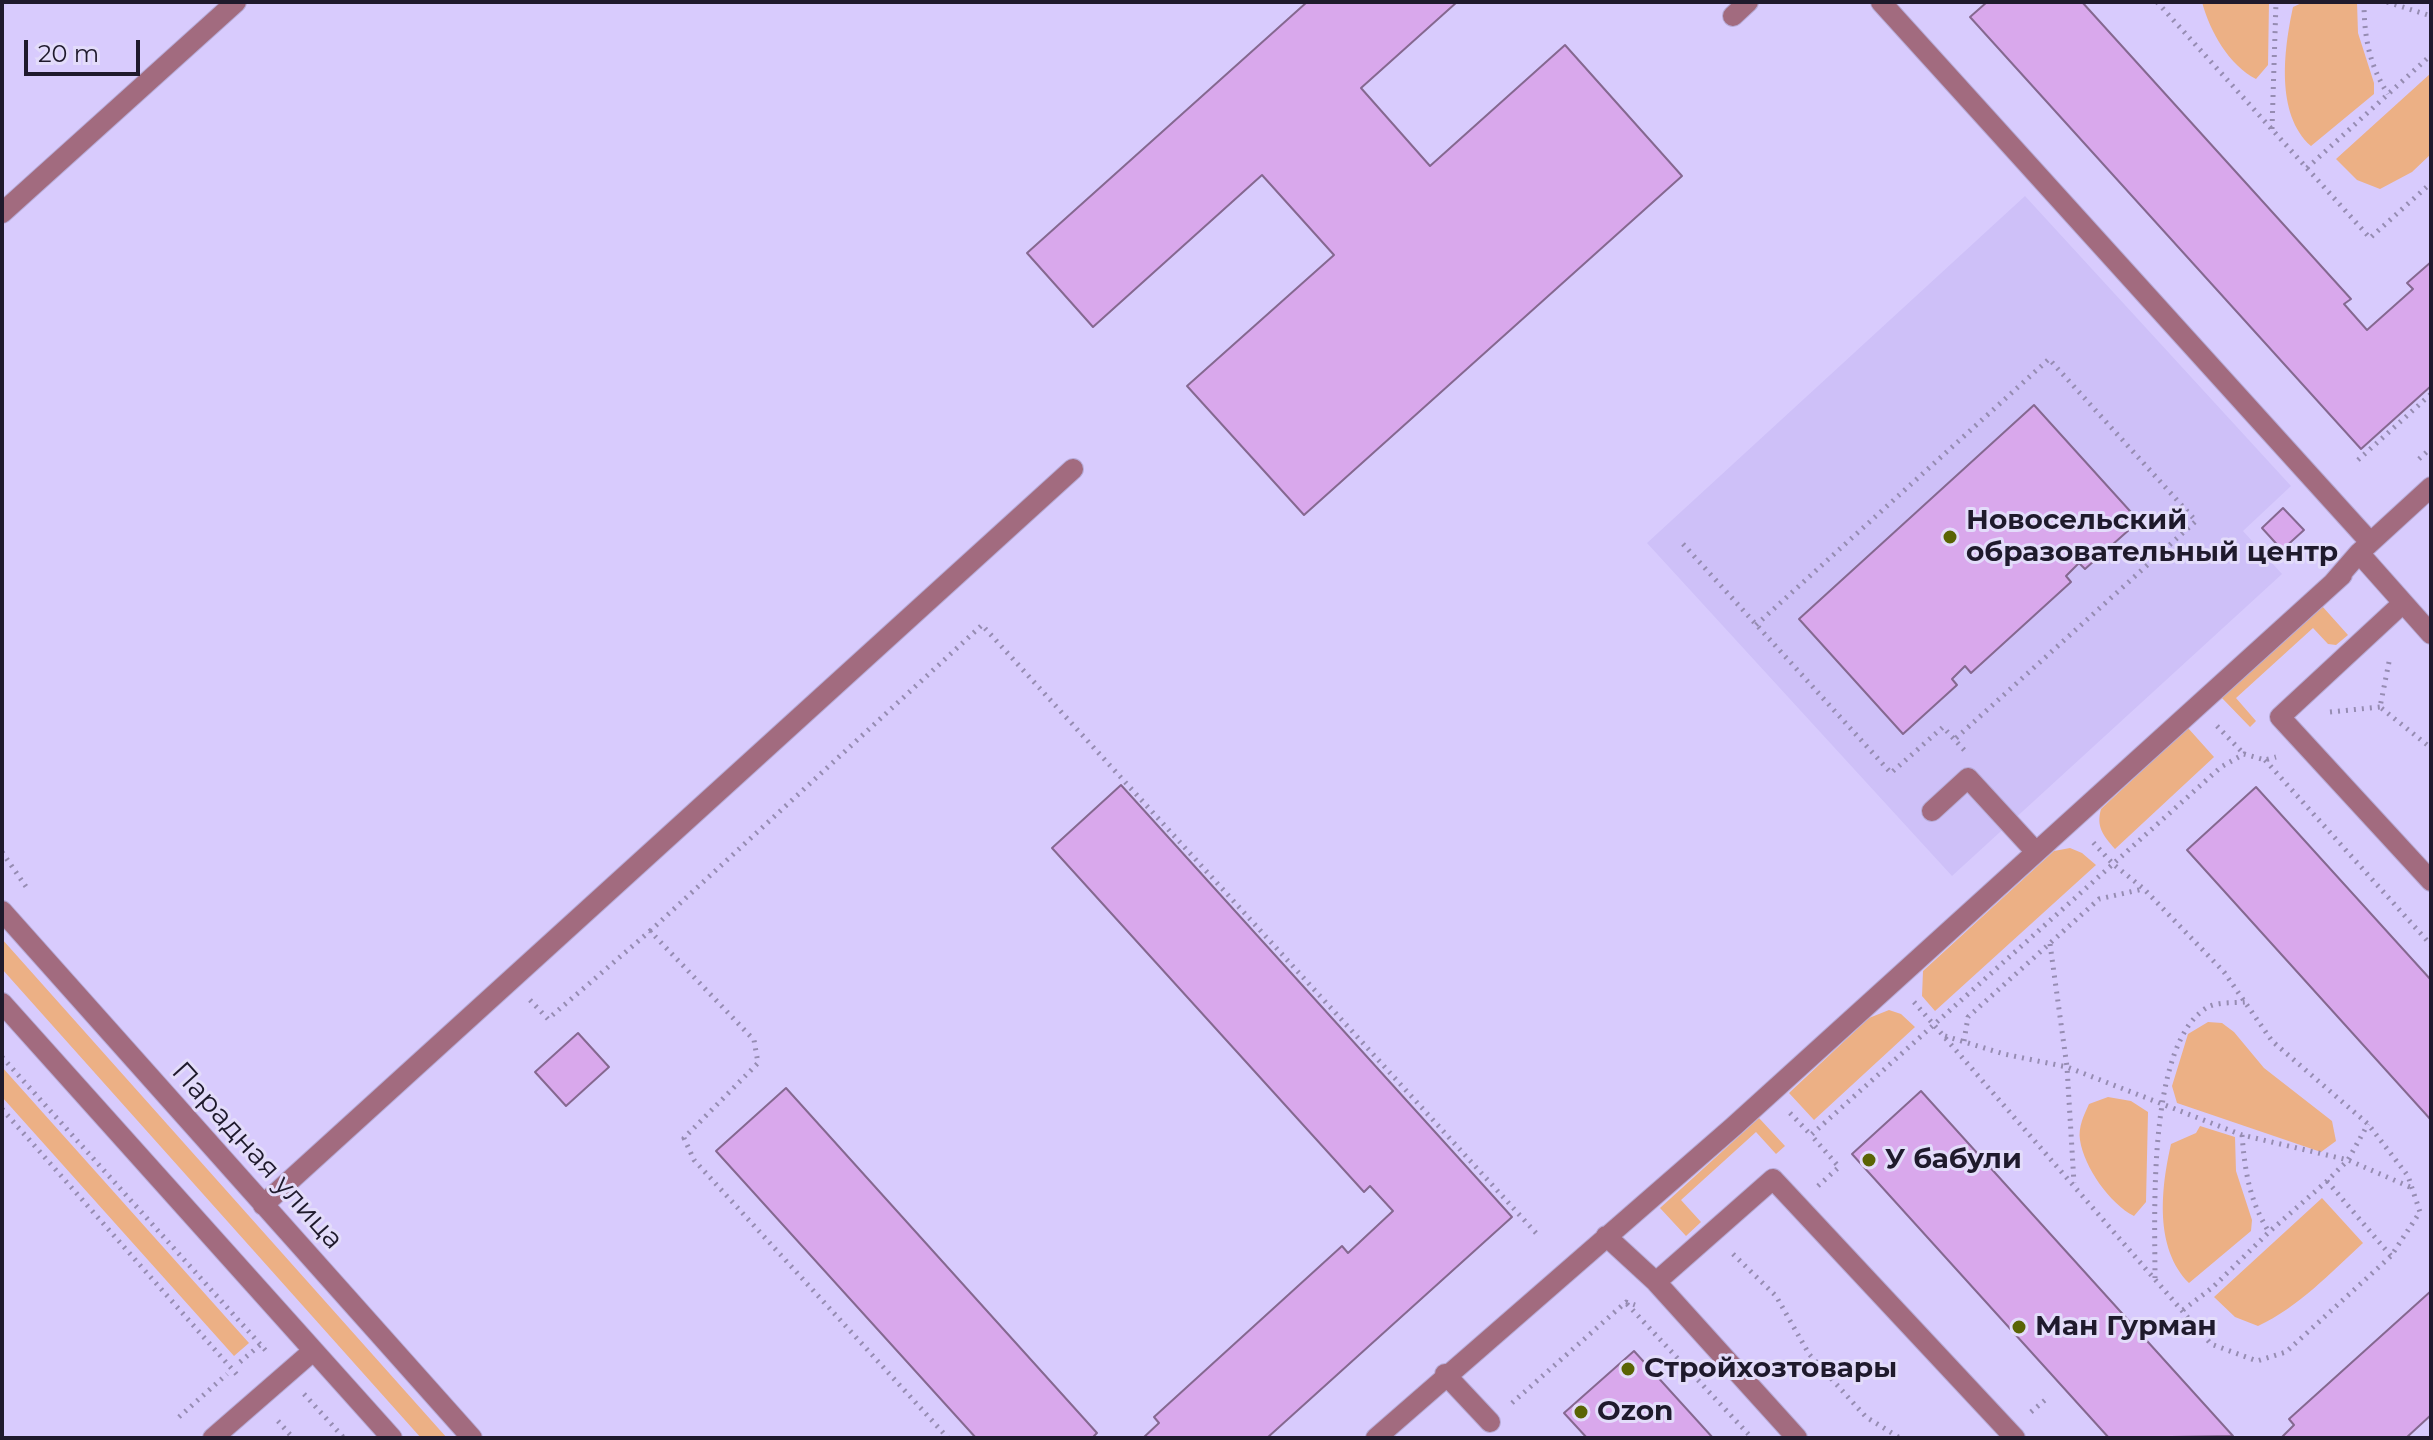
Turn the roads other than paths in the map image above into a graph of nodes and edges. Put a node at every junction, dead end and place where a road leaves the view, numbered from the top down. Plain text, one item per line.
1 (236, 2) edge
2 (1748, 2) edge
3 (1881, 2) edge
4 (1733, 16) dead end
5 (2, 213) edge
6 (1073, 469) dead end
7 (2431, 487) edge
8 (2364, 547) junction
9 (2403, 603) junction
10 (2431, 634) edge
11 (1932, 811) dead end
12 (2036, 852) junction
13 (2431, 881) edge
14 (2, 911) edge
15 (2, 1003) edge
16 (263, 1205) junction
17 (1606, 1236) junction
18 (1656, 1282) junction
19 (313, 1351) junction
20 (1445, 1374) junction
21 (1490, 1422) road end
22 (213, 1438) edge
23 (392, 1438) edge
24 (472, 1438) edge
25 (1376, 1438) edge
26 (1797, 1438) edge
27 (2015, 1438) edge

1 - 5 lane
2 - 4 lane
3 - 8 lane
6 - 16 lane
7 - 8 lane
8 - 9 lane
8 - 12 lane
9 - 10 lane
9 - 13 lane
11 - 12 lane
12 - 17 lane
14 - 16 lane, Парадная улица
15 - 19 lane
16 - 24 lane, Парадная улица
17 - 18 lane
17 - 20 lane
18 - 26 lane
18 - 27 lane
19 - 22 lane
19 - 23 lane
20 - 21 lane
20 - 25 lane

